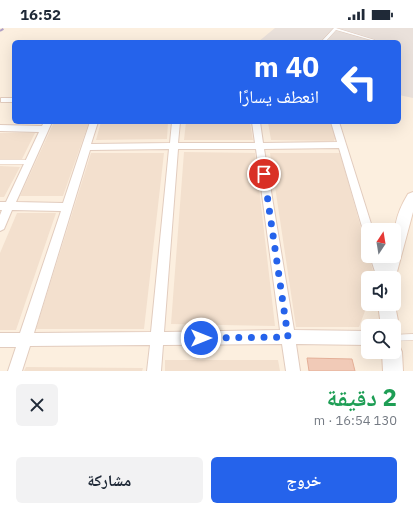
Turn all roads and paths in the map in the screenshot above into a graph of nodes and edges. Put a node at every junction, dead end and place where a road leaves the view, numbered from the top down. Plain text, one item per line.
1 (325, 40) edge
2 (373, 40) edge
3 (4, 100) dead end
4 (12, 100) edge
5 (93, 124) edge
6 (176, 124) edge
7 (256, 124) edge
8 (336, 124) edge
9 (46, 126) edge
10 (0, 128) edge
11 (260, 145) junction
12 (343, 145) junction
13 (174, 146) junction
14 (86, 147) junction
15 (0, 162) edge
16 (29, 162) junction
17 (413, 198) edge
18 (4, 206) edge
19 (67, 207) junction
20 (366, 223) edge
21 (0, 226) edge
22 (401, 230) edge
23 (288, 337) junction
24 (413, 337) edge
25 (157, 338) junction
26 (361, 338) edge
27 (401, 338) edge
28 (25, 339) junction
29 (0, 340) edge
30 (392, 359) edge
31 (15, 371) edge
32 (154, 371) edge
33 (293, 371) edge
34 (393, 371) edge

1 - 2 lane
3 - 4 street
5 - 14 street
6 - 13 street
7 - 11 street
8 - 12 street
9 - 10 street
9 - 16 street
11 - 12 street
11 - 13 street
11 - 23 street
12 - 20 street
13 - 14 street
13 - 25 street
14 - 19 street
15 - 16 lane
16 - 18 street
17 - 22 main road
18 - 19 street
18 - 21 street
19 - 28 street
23 - 25 street
23 - 26 street
23 - 33 street
24 - 27 lane
25 - 28 street
25 - 32 street
28 - 29 street
28 - 31 street
30 - 34 main road

